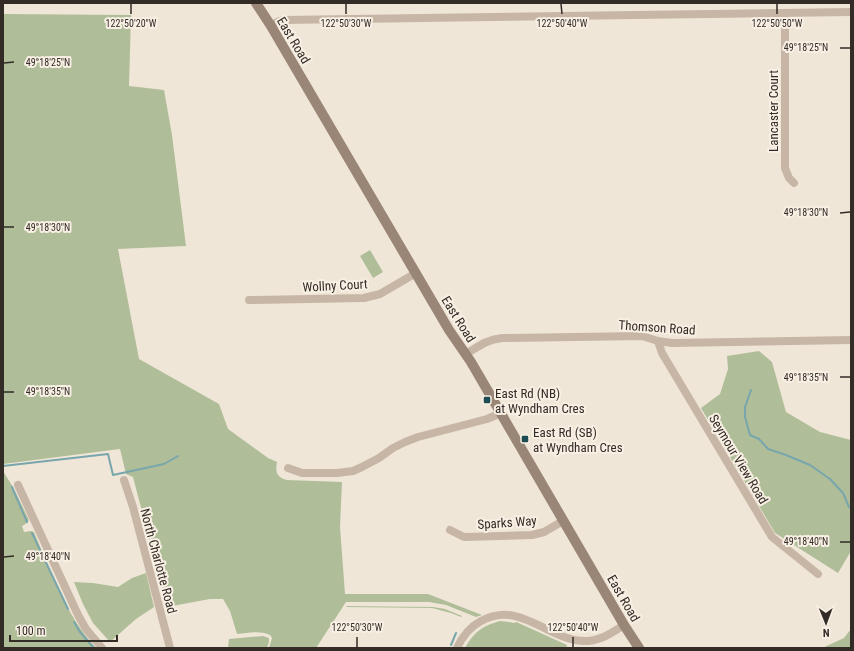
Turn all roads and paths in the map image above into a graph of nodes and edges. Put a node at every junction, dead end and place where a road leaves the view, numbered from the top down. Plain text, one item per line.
1 (256, 3) edge
2 (851, 12) edge
3 (785, 13) junction
4 (270, 26) junction
5 (794, 183) dead end
6 (416, 274) junction
7 (249, 300) dead end
8 (851, 340) edge
9 (658, 341) junction
10 (466, 354) junction
11 (501, 413) junction
12 (288, 468) dead end
13 (124, 480) dead end
14 (18, 485) dead end
15 (563, 520) junction
16 (450, 530) dead end
17 (818, 574) dead end
18 (624, 625) junction
19 (102, 648) edge
20 (170, 648) edge
21 (457, 648) edge
22 (639, 648) edge

1 - 4 main road, East Road
2 - 3 street
3 - 4 street
3 - 5 street, Lancaster Court
4 - 6 main road, East Road
6 - 7 street, Wollny Court
6 - 10 main road, East Road
8 - 9 street, Thomson Road
9 - 10 street, Thomson Road
9 - 17 street, Seymour View Road
10 - 11 main road, East Road
11 - 12 street
11 - 15 main road, East Road
13 - 20 street, North Charlotte Road
14 - 19 street
15 - 16 street, Sparks Way
15 - 18 main road, East Road
18 - 21 street
18 - 22 main road, East Road

